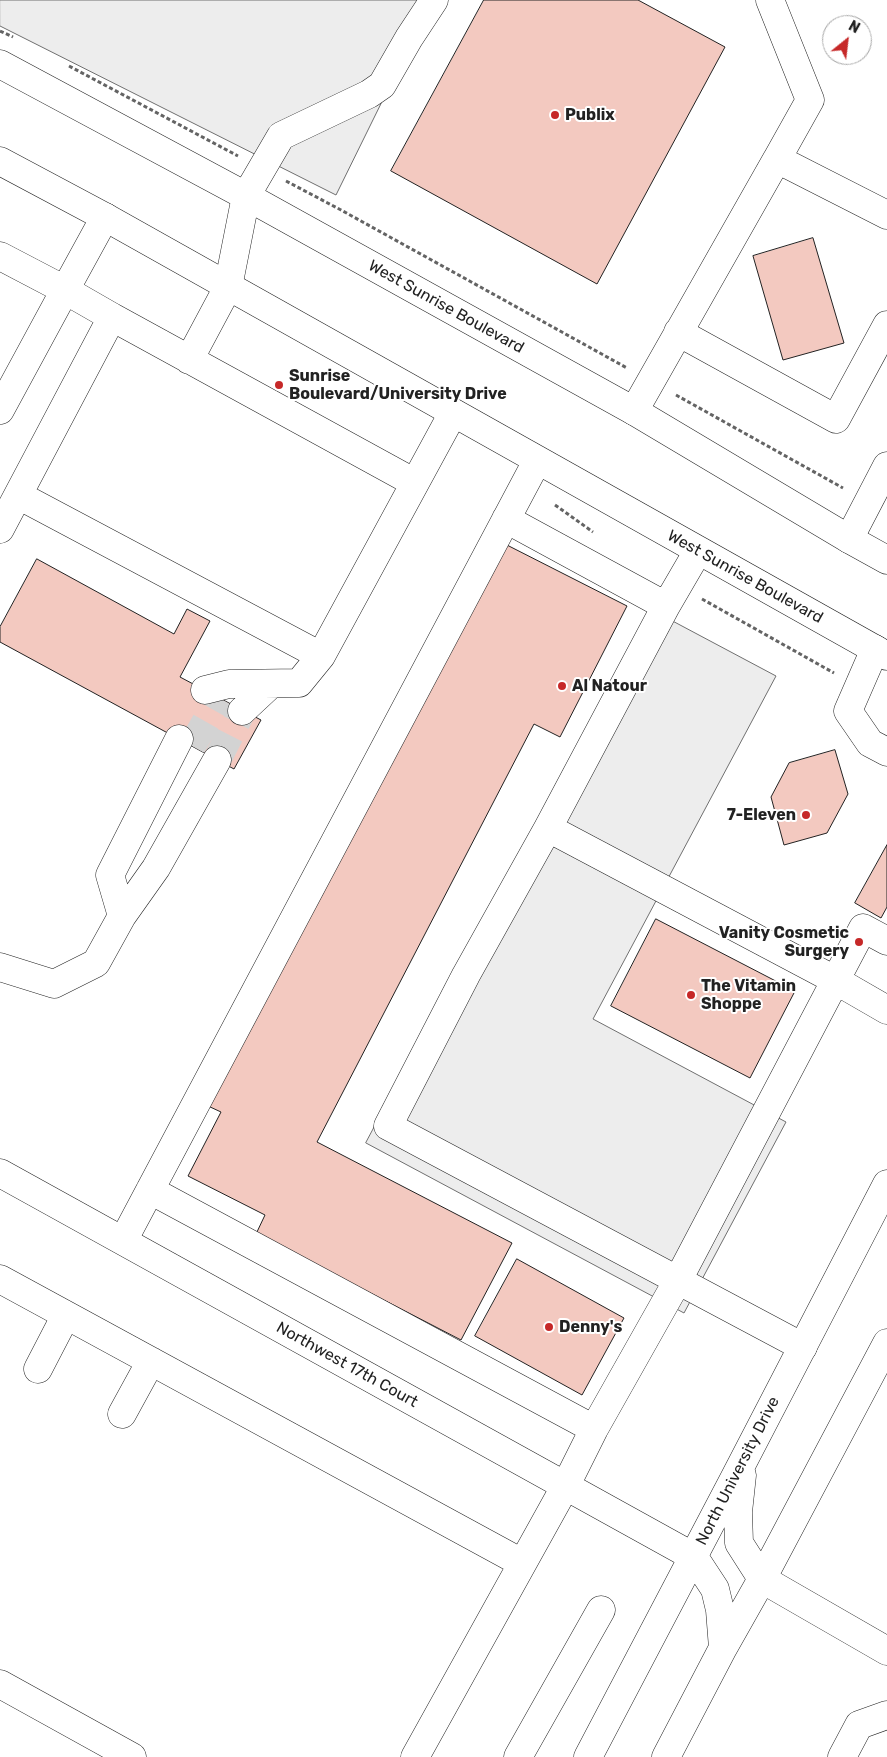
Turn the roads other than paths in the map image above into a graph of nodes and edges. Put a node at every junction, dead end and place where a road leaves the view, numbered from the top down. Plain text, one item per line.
1 (434, 0) edge
2 (770, 0) edge
3 (0, 64) edge
4 (776, 159) junction
5 (0, 161) edge
6 (246, 196) junction
7 (886, 212) edge
8 (105, 217) junction
9 (0, 256) edge
10 (228, 287) junction
11 (65, 290) junction
12 (112, 317) junction
13 (887, 325) edge
14 (678, 332) junction
15 (190, 360) junction
16 (0, 410) edge
17 (634, 411) junction
18 (453, 413) junction
19 (537, 461) junction
20 (886, 471) edge
21 (415, 483) junction
22 (18, 495) junction
23 (506, 519) junction
24 (0, 529) edge
25 (849, 539) junction
26 (698, 551) junction
27 (887, 560) edge
28 (666, 606) junction
29 (881, 653) edge
30 (321, 656) junction
31 (271, 684) junction
32 (887, 752) edge
33 (548, 828) junction
34 (122, 916) junction
35 (887, 940) edge
36 (0, 967) edge
37 (835, 980) junction
38 (887, 1010) edge
39 (0, 1173) edge
40 (887, 1184) edge
41 (150, 1190) junction
42 (123, 1241) junction
43 (0, 1279) edge
44 (678, 1280) junction
45 (66, 1315) junction
46 (887, 1343) edge
47 (803, 1347) junction
48 (151, 1361) junction
49 (38, 1369) dead end
50 (122, 1414) dead end
51 (594, 1429) junction
52 (744, 1457) junction
53 (566, 1485) junction
54 (694, 1557) junction
55 (522, 1564) junction
56 (762, 1579) junction
57 (601, 1610) dead end
58 (723, 1648) junction
59 (887, 1651) edge
60 (0, 1684) edge
61 (887, 1715) edge
62 (132, 1757) edge
63 (415, 1757) edge
64 (518, 1757) edge
65 (588, 1757) edge
66 (666, 1757) edge
67 (842, 1757) edge

1 - 6 main road
2 - 4 main road
3 - 6 main road, West Sunrise Boulevard
4 - 7 main road
4 - 14 main road
5 - 8 main road, West Sunrise Boulevard
6 - 10 main road
6 - 17 main road, West Sunrise Boulevard
8 - 10 main road, West Sunrise Boulevard
8 - 11 main road
9 - 11 main road
10 - 15 main road
10 - 18 main road, West Sunrise Boulevard
11 - 12 main road
11 - 16 main road
12 - 15 main road
12 - 22 main road
13 - 14 main road
14 - 17 main road
15 - 21 main road
17 - 25 main road, West Sunrise Boulevard
18 - 19 main road, West Sunrise Boulevard
18 - 21 main road
19 - 23 main road
19 - 26 main road, West Sunrise Boulevard
20 - 25 main road
21 - 30 main road
22 - 24 main road
22 - 30 main road
23 - 28 main road
23 - 41 main road
25 - 27 main road, West Sunrise Boulevard
26 - 28 main road
26 - 29 main road, West Sunrise Boulevard
28 - 33 main road
29 - 32 main road
30 - 31 main road
31 - 31 main road
33 - 37 main road
33 - 44 main road
34 - 34 main road
34 - 36 main road
35 - 37 main road
37 - 38 main road
37 - 44 main road
39 - 42 main road, Northwest 17th Court
40 - 47 main road, North University Drive
41 - 42 main road
41 - 51 main road
42 - 53 main road, Northwest 17th Court
43 - 45 main road
44 - 47 main road
44 - 51 main road
45 - 48 main road
45 - 49 main road
46 - 56 main road
47 - 52 main road, North University Drive
48 - 50 main road
48 - 55 main road
51 - 53 main road
52 - 54 main road, North University Drive
52 - 56 main road
53 - 54 main road, Northwest 17th Court
53 - 55 main road
54 - 58 main road
54 - 65 main road, North University Drive
55 - 63 main road
56 - 58 main road
56 - 59 main road
57 - 64 main road
58 - 66 main road
60 - 62 main road
61 - 67 main road

